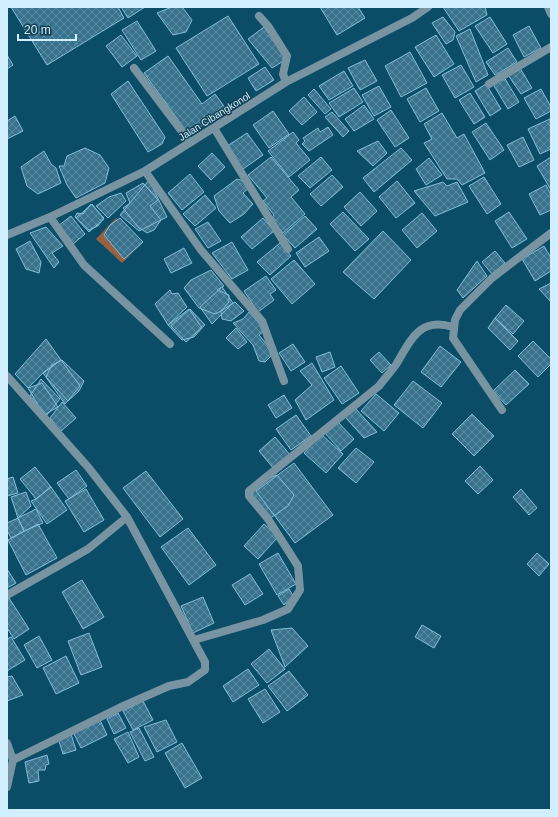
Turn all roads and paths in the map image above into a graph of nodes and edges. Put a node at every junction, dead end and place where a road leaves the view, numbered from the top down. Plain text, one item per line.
1 (428, 7) edge
2 (548, 7) edge
3 (551, 14) edge
4 (259, 16) dead end
5 (551, 47) edge
6 (134, 68) dead end
7 (286, 82) junction
8 (489, 84) dead end
9 (214, 128) junction
10 (190, 142) junction
11 (145, 170) junction
12 (50, 217) junction
13 (551, 233) edge
14 (7, 235) edge
15 (288, 249) dead end
16 (453, 327) junction
17 (170, 344) dead end
18 (7, 376) edge
19 (284, 381) dead end
20 (502, 410) dead end
21 (127, 517) junction
22 (7, 595) edge
23 (194, 640) junction
24 (7, 743) edge
25 (13, 760) junction
26 (7, 787) edge

1 - 7 street, Jalan Cibangkonol
2 - 3 street
4 - 7 street
5 - 8 street
6 - 10 street
7 - 9 street, Jalan Cibangkonol
9 - 10 street, Jalan Cibangkonol
9 - 15 street
10 - 11 street, Jalan Cibangkonol
11 - 12 street, Jalan Cibangkonol
11 - 19 street
12 - 14 street, Jalan Cibangkonol
12 - 17 street
13 - 16 street
16 - 20 street
16 - 23 street
18 - 21 street
21 - 22 street
21 - 23 street
23 - 25 street
24 - 25 street
25 - 26 street

